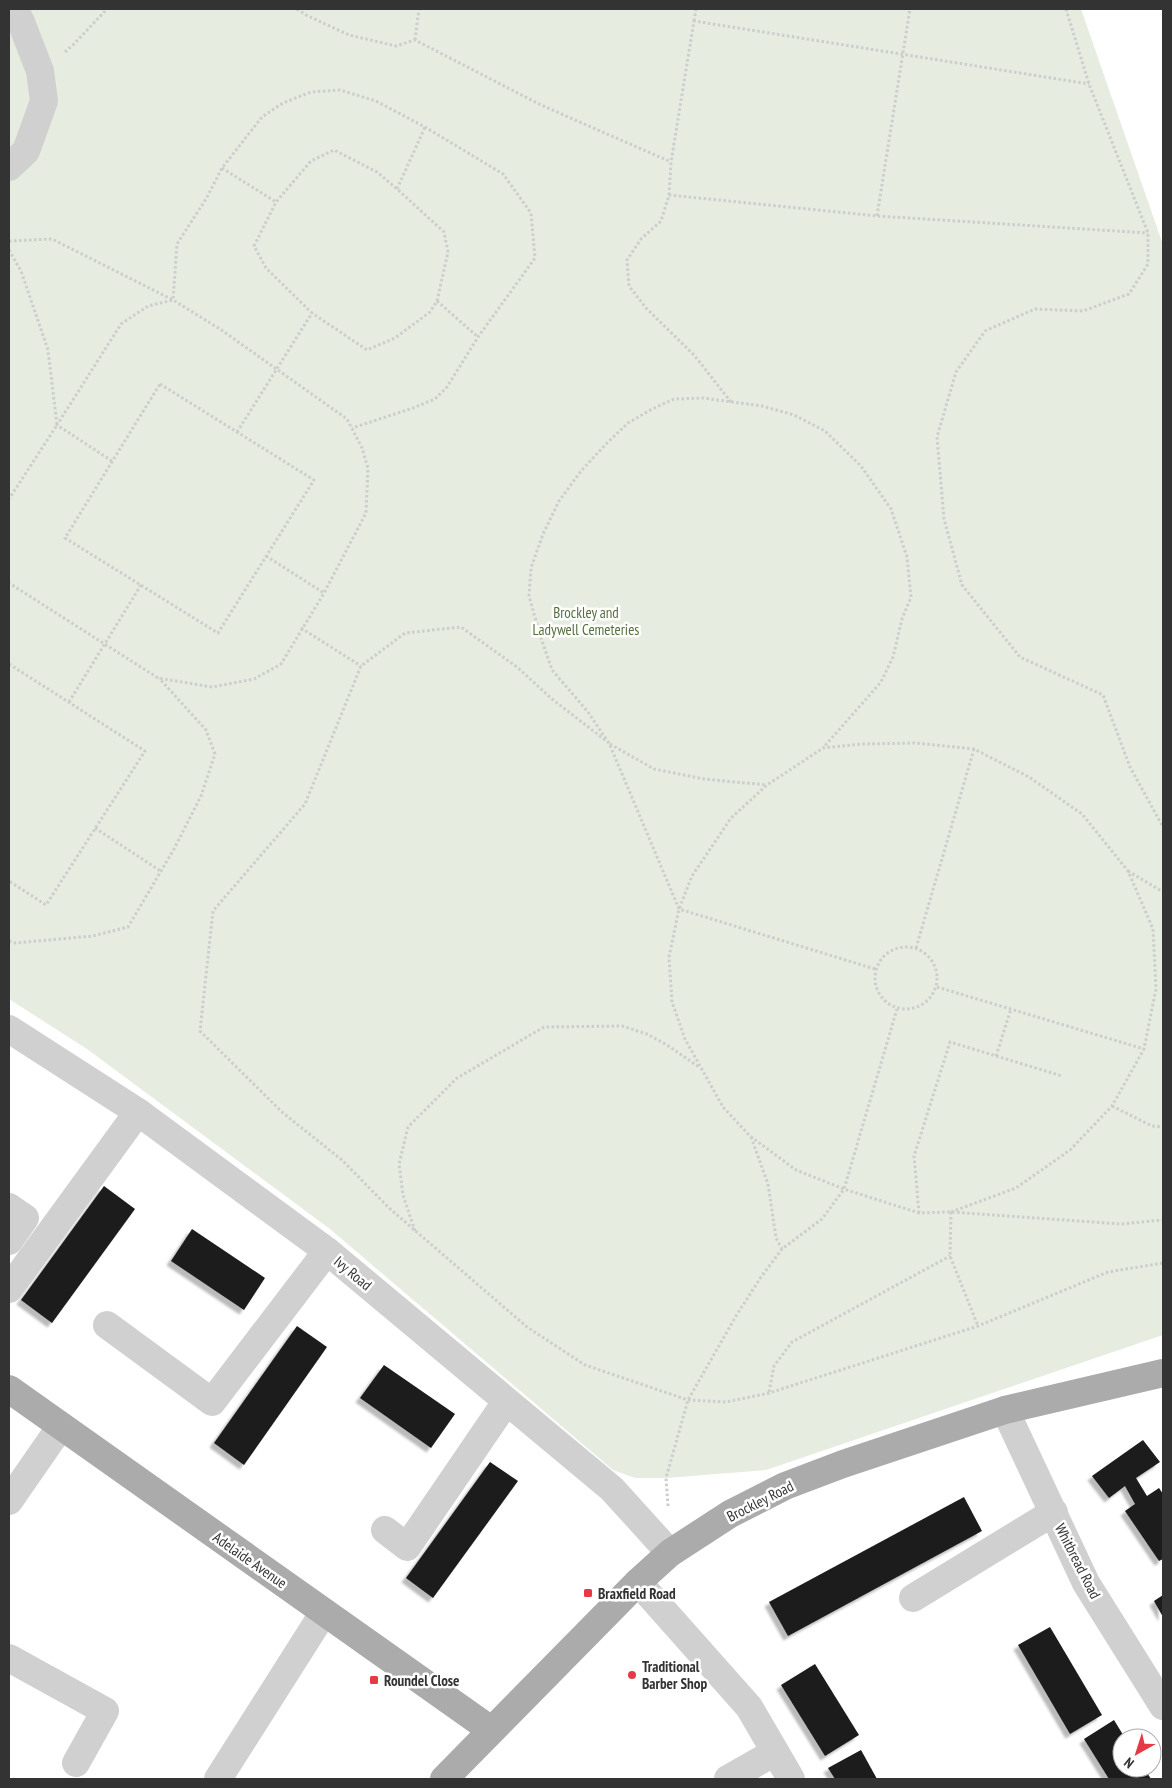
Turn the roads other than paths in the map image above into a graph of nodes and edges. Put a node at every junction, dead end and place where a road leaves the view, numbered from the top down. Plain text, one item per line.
1 (14, 9) edge
2 (9, 167) edge
3 (9, 1029) edge
4 (138, 1112) junction
5 (9, 1207) edge
6 (9, 1241) edge
7 (327, 1251) junction
8 (9, 1288) edge
9 (108, 1325) dead end
10 (1163, 1373) edge
11 (9, 1389) edge
12 (506, 1402) junction
13 (1005, 1410) junction
14 (61, 1426) junction
15 (9, 1502) edge
16 (1054, 1512) junction
17 (385, 1530) dead end
18 (670, 1553) junction
19 (638, 1582) junction
20 (913, 1598) dead end
21 (324, 1612) junction
22 (9, 1658) edge
23 (1163, 1706) edge
24 (490, 1730) junction
25 (775, 1752) junction
26 (76, 1763) dead end
27 (218, 1779) edge
28 (444, 1779) edge
29 (728, 1779) edge
30 (791, 1779) edge

1 - 2 street
3 - 4 street, Ivy Road
4 - 7 street, Ivy Road
4 - 8 street
5 - 6 street
7 - 9 street
7 - 12 street, Ivy Road
10 - 13 main road, Brockley Road
11 - 14 main road, Adelaide Avenue
12 - 17 street
12 - 18 street, Ivy Road
13 - 16 street, Whitbread Road
13 - 18 main road, Brockley Road
14 - 15 street
14 - 21 main road, Adelaide Avenue
16 - 20 street
16 - 23 street, Whitbread Road
18 - 19 main road, Brockley Road
19 - 24 main road, Brockley Road
19 - 25 street
21 - 24 main road, Adelaide Avenue
21 - 27 street
22 - 26 street
24 - 28 main road, Brockley Road
25 - 29 street
25 - 30 street

